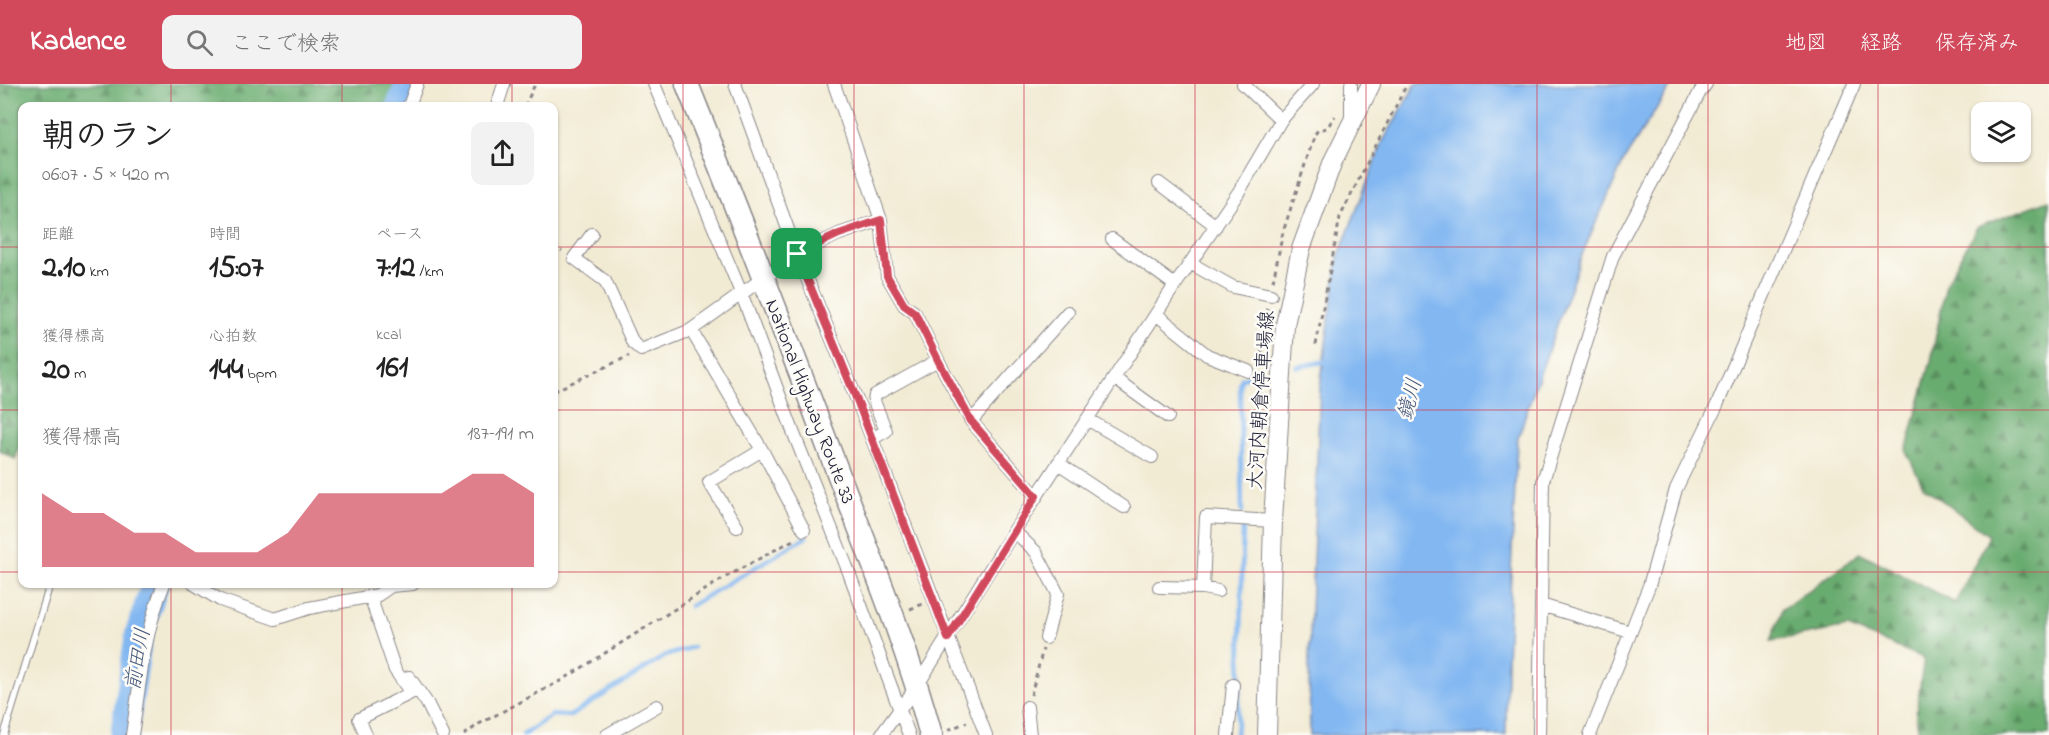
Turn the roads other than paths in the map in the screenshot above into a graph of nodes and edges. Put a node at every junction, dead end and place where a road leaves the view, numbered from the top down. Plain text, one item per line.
1 (417, 84) edge
2 (504, 84) edge
3 (654, 84) edge
4 (687, 84) edge
5 (735, 84) edge
6 (834, 84) edge
7 (1313, 84) edge
8 (1351, 84) edge
9 (1371, 84) edge
10 (1706, 84) edge
11 (1854, 84) edge
12 (1251, 87) edge
13 (410, 102) edge
14 (498, 102) edge
15 (1281, 120) junction
16 (1351, 124) junction
17 (1160, 183) dead end
18 (881, 220) junction
19 (1216, 226) junction
20 (592, 234) dead end
21 (1112, 239) dead end
22 (797, 254) junction
23 (1190, 263) junction
24 (764, 278) junction
25 (1175, 285) junction
26 (742, 294) junction
27 (1271, 295) dead end
28 (1068, 312) dead end
29 (1156, 314) junction
30 (691, 330) junction
31 (938, 360) junction
32 (1248, 371) dead end
33 (1114, 378) junction
34 (1168, 417) dead end
35 (1087, 418) junction
36 (971, 421) junction
37 (872, 440) junction
38 (762, 450) junction
39 (1152, 457) dead end
40 (1058, 463) junction
41 (1036, 496) junction
42 (1124, 507) dead end
43 (1274, 521) junction
44 (737, 527) dead end
45 (804, 530) road end
46 (1014, 531) junction
47 (1159, 587) dead end
48 (49, 588) edge
49 (163, 588) edge
50 (200, 588) edge
51 (388, 588) edge
52 (1203, 588) junction
53 (1218, 591) dead end
54 (374, 596) junction
55 (1541, 605) junction
56 (1630, 632) junction
57 (948, 638) junction
58 (1046, 639) road end
59 (1233, 685) dead end
60 (917, 686) junction
61 (657, 706) dead end
62 (1027, 707) road end
63 (900, 711) junction
64 (939, 734) edge
65 (4, 735) edge
66 (132, 735) edge
67 (366, 735) edge
68 (443, 735) edge
69 (607, 735) edge
70 (881, 735) edge
71 (909, 735) edge
72 (986, 735) edge
73 (1030, 735) edge
74 (1228, 735) edge
75 (1267, 735) edge
76 (1539, 735) edge
77 (1590, 735) edge

1 - 13 street
2 - 14 street
3 - 26 street
4 - 24 highway, National Highway Route 33
5 - 22 street
6 - 18 street
7 - 15 street
8 - 16 street
9 - 16 main road, 大河内朝倉停車場線
10 - 55 street
11 - 56 street
12 - 15 street
15 - 19 street
16 - 43 main road, 大河内朝倉停車場線
17 - 19 street
18 - 22 street
18 - 31 street
19 - 23 street
20 - 30 street
21 - 25 street
22 - 24 street
22 - 37 street
23 - 25 street
23 - 27 street
24 - 26 street
24 - 60 highway, National Highway Route 33
25 - 29 street
26 - 30 street
26 - 63 street
28 - 36 street
29 - 32 street
29 - 33 street
30 - 38 street
31 - 36 street
31 - 37 street
33 - 34 street
33 - 35 street
35 - 39 street
35 - 40 street
36 - 41 street
37 - 57 street
38 - 44 street
38 - 45 street
40 - 41 street
40 - 42 street
41 - 46 street
43 - 52 street
43 - 75 main road, 大河内朝倉停車場線
46 - 57 street
46 - 58 street
47 - 52 street
48 - 65 lane
49 - 66 street
50 - 54 street
51 - 54 street
52 - 53 street
54 - 67 street
54 - 68 street
55 - 56 street
55 - 76 street
56 - 77 street
57 - 60 street
57 - 72 street
59 - 74 street
60 - 63 street
60 - 64 highway, National Highway Route 33
61 - 69 street
62 - 73 street
63 - 70 street
63 - 71 street

